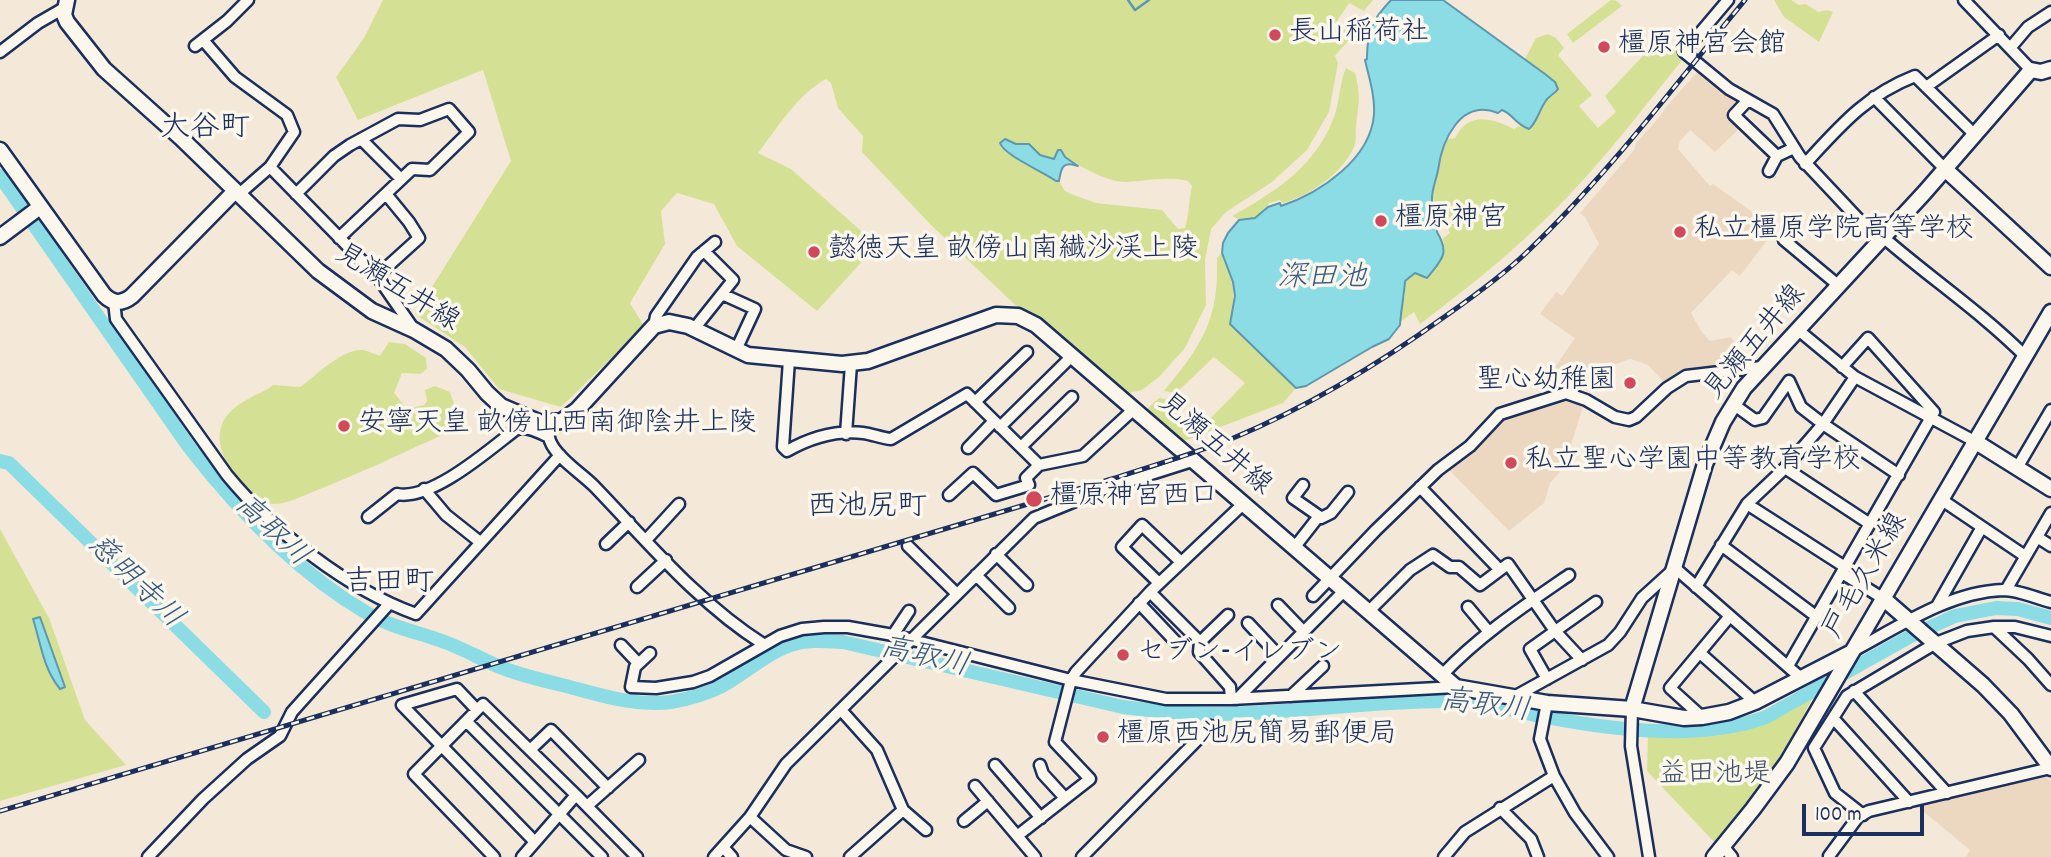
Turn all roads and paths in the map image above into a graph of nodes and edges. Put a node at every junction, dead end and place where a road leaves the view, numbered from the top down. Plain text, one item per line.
1 (248, 0) edge
2 (1728, 0) edge
3 (1964, 0) edge
4 (65, 4) edge
5 (2051, 12) edge
6 (1999, 35) junction
7 (2011, 47) junction
8 (0, 52) edge
9 (2031, 69) junction
10 (2051, 69) edge
11 (1926, 87) junction
12 (1874, 97) junction
13 (1748, 100) junction
14 (1975, 134) junction
15 (361, 139) junction
16 (1794, 148) junction
17 (0, 150) edge
18 (1777, 156) junction
19 (1805, 164) junction
20 (270, 167) junction
21 (1945, 169) junction
22 (1769, 171) dead end
23 (401, 180) junction
24 (236, 193) junction
25 (296, 194) junction
26 (386, 194) junction
27 (38, 209) junction
28 (0, 237) edge
29 (339, 238) junction
30 (1881, 239) junction
31 (1784, 240) dead end
32 (715, 242) dead end
33 (704, 251) junction
34 (2051, 267) edge
35 (377, 276) junction
36 (1838, 285) junction
37 (722, 294) junction
38 (114, 302) junction
39 (2051, 312) edge
40 (654, 326) junction
41 (694, 329) junction
42 (1797, 329) junction
43 (414, 330) junction
44 (736, 350) junction
45 (1027, 352) dead end
46 (1072, 356) junction
47 (2025, 356) junction
48 (789, 360) junction
49 (851, 364) junction
50 (1762, 367) junction
51 (1843, 367) junction
52 (1855, 377) junction
53 (1072, 397) dead end
54 (975, 402) junction
55 (1733, 404) junction
56 (1134, 409) junction
57 (2051, 410) edge
58 (1932, 418) junction
59 (997, 424) junction
60 (1823, 424) junction
61 (548, 430) junction
62 (846, 434) junction
63 (1976, 442) junction
64 (1021, 447) junction
65 (968, 448) dead end
66 (560, 455) junction
67 (1192, 461) junction
68 (1040, 466) junction
69 (1785, 468) junction
70 (2017, 468) junction
71 (1899, 475) junction
72 (1303, 485) dead end
73 (1420, 487) junction
74 (424, 489) junction
75 (2051, 489) edge
76 (1348, 492) dead end
77 (950, 495) dead end
78 (1942, 500) junction
79 (679, 504) dead end
80 (1747, 504) junction
81 (1242, 505) junction
82 (2051, 513) edge
83 (1318, 516) junction
84 (368, 517) dead end
85 (629, 522) junction
86 (1870, 524) junction
87 (1982, 527) junction
88 (2037, 537) junction
89 (646, 540) junction
90 (480, 542) junction
91 (606, 544) dead end
92 (1721, 545) junction
93 (908, 546) dead end
94 (2051, 546) edge
95 (1294, 548) junction
96 (996, 554) junction
97 (2025, 556) junction
98 (666, 560) junction
99 (1181, 562) junction
100 (1675, 568) junction
101 (1500, 570) junction
102 (1844, 570) junction
103 (976, 575) junction
104 (1569, 575) dead end
105 (1329, 578) junction
106 (1159, 583) junction
107 (1027, 585) dead end
108 (637, 587) dead end
109 (1696, 587) junction
110 (2006, 590) junction
111 (1344, 591) junction
112 (1150, 592) junction
113 (957, 594) junction
114 (1312, 596) dead end
115 (1884, 599) junction
116 (2050, 599) edge
117 (1533, 600) junction
118 (1596, 602) dead end
119 (1139, 603) junction
120 (1278, 605) dead end
121 (387, 606) junction
122 (1937, 606) junction
123 (1468, 607) dead end
124 (1009, 608) dead end
125 (909, 611) dead end
126 (1369, 611) junction
127 (1228, 615) dead end
128 (1730, 617) junction
129 (1817, 617) junction
130 (1911, 622) junction
131 (1248, 623) dead end
132 (1994, 627) junction
133 (1555, 631) junction
134 (1304, 632) junction
135 (1489, 632) junction
136 (893, 635) junction
137 (2051, 636) edge
138 (1175, 641) dead end
139 (910, 642) junction
140 (1200, 642) junction
141 (1934, 642) junction
142 (763, 644) junction
143 (621, 645) dead end
144 (650, 653) dead end
145 (1700, 653) junction
146 (1851, 655) junction
147 (1279, 656) junction
148 (1582, 660) junction
149 (639, 663) junction
150 (1323, 666) dead end
151 (1788, 666) junction
152 (1442, 675) junction
153 (1801, 678) junction
154 (1547, 679) junction
155 (1071, 682) junction
156 (2051, 685) edge
157 (1456, 687) junction
158 (1854, 691) junction
159 (1291, 696) junction
160 (1512, 698) junction
161 (1234, 699) junction
162 (1755, 702) junction
163 (1546, 705) junction
164 (477, 710) junction
165 (841, 710) junction
166 (1632, 713) junction
167 (1702, 717) junction
168 (1833, 718) junction
169 (467, 722) junction
170 (1211, 726) dead end
171 (442, 747) junction
172 (530, 750) junction
173 (639, 760) dead end
174 (995, 765) dead end
175 (1040, 765) dead end
176 (2051, 768) edge
177 (1554, 776) junction
178 (975, 786) dead end
179 (608, 788) junction
180 (1947, 793) junction
181 (576, 795) junction
182 (1065, 798) junction
183 (988, 801) junction
184 (1909, 802) junction
185 (587, 806) junction
186 (1500, 808) junction
187 (904, 810) junction
188 (559, 815) junction
189 (1863, 815) junction
190 (750, 817) junction
191 (1041, 818) junction
192 (964, 821) dead end
193 (926, 830) dead end
194 (1017, 836) junction
195 (536, 842) junction
196 (723, 847) junction
197 (1723, 853) edge
198 (148, 857) edge
199 (494, 857) edge
200 (522, 857) edge
201 (602, 857) edge
202 (637, 857) edge
203 (713, 857) edge
204 (732, 857) edge
205 (806, 857) edge
206 (850, 857) edge
207 (1035, 857) edge
208 (1082, 857) edge
209 (1444, 857) edge
210 (1538, 857) edge
211 (1608, 857) edge
212 (1650, 857) edge
213 (1829, 857) edge
214 (1839, 857) edge

1 - 20 street
2 - 13 street
3 - 6 street
4 - 8 street
4 - 24 main road, 見瀬五井線
5 - 7 street
6 - 7 street
6 - 11 street
7 - 9 street
9 - 10 main road
9 - 14 main road, 見瀬五井線
11 - 12 street
11 - 14 street
12 - 19 street
12 - 21 street
13 - 16 street
13 - 18 street
14 - 21 main road, 見瀬五井線
15 - 23 street
15 - 23 street
15 - 25 street
16 - 18 street
16 - 19 street
17 - 27 main road
18 - 22 street
19 - 30 street
20 - 24 street
20 - 25 street
21 - 30 main road, 見瀬五井線
21 - 34 main road
23 - 26 street
24 - 38 main road
24 - 43 main road, 見瀬五井線
25 - 29 street
26 - 29 street
26 - 35 street
27 - 28 main road
27 - 38 main road
29 - 35 street
30 - 36 main road, 見瀬五井線
30 - 47 street
31 - 36 street
32 - 33 street
33 - 37 street
33 - 40 street
35 - 43 street
36 - 42 main road, 見瀬五井線
37 - 41 street
37 - 44 street
38 - 121 street
39 - 47 main road, 戸毛久米線
40 - 41 main road, 見瀬五井線
40 - 61 main road
41 - 44 main road, 見瀬五井線
42 - 50 main road, 見瀬五井線
42 - 51 street
43 - 61 main road, 見瀬五井線
44 - 48 main road, 見瀬五井線
45 - 54 street
46 - 49 main road, 見瀬五井線
46 - 56 main road, 見瀬五井線
46 - 59 street
47 - 63 main road, 戸毛久米線
48 - 49 main road, 見瀬五井線
48 - 62 street
49 - 62 street
50 - 55 main road, 見瀬五井線
50 - 73 street
51 - 52 street
51 - 58 street
52 - 58 street
52 - 60 street
53 - 64 street
54 - 59 street
54 - 62 street
55 - 60 street
55 - 100 main road, 見瀬五井線
56 - 67 main road, 見瀬五井線
56 - 68 street
57 - 70 street
58 - 63 street
58 - 71 street
59 - 64 street
59 - 65 street
60 - 69 street
60 - 71 street
61 - 66 street
61 - 74 street
63 - 70 main road
63 - 78 main road, 戸毛久米線
64 - 68 street
66 - 85 street
66 - 90 street
67 - 81 main road, 見瀬五井線
67 - 96 street
68 - 77 street
69 - 80 street
69 - 86 street
70 - 75 main road
71 - 86 street
72 - 83 street
73 - 101 street
73 - 105 street
74 - 84 street
74 - 90 street
76 - 83 street
78 - 87 street
78 - 115 main road, 戸毛久米線
79 - 89 street
80 - 92 street
80 - 102 street
81 - 95 main road, 見瀬五井線
81 - 99 street
82 - 88 street
83 - 95 street
85 - 89 street
85 - 91 street
86 - 102 street
87 - 97 street
87 - 122 street
88 - 94 street
88 - 97 street
89 - 98 street
90 - 121 street
92 - 109 street
92 - 129 street
93 - 113 street
95 - 105 main road, 見瀬五井線
96 - 103 street
96 - 107 street
97 - 110 street
98 - 108 street
98 - 142 street
99 - 106 street
99 - 106 street
100 - 109 street
100 - 148 street
100 - 166 main road, 見瀬五井線
101 - 117 street
101 - 126 street
102 - 115 street
102 - 129 street
103 - 113 street
103 - 124 street
104 - 117 street
105 - 111 main road, 見瀬五井線
105 - 114 street
106 - 112 street
109 - 128 street
110 - 116 street
110 - 122 street
111 - 126 main road, 見瀬五井線
111 - 134 street
112 - 119 street
112 - 140 street
113 - 139 street
115 - 130 main road
115 - 146 main road, 戸毛久米線
117 - 133 street
117 - 135 street
118 - 133 street
119 - 138 street
119 - 155 street
120 - 134 street
121 - 198 street
122 - 130 street
123 - 135 street
125 - 136 street
126 - 152 main road, 見瀬五井線
127 - 140 street
128 - 145 street
128 - 151 street
129 - 151 street
130 - 141 main road
130 - 146 street
131 - 147 street
132 - 137 street
132 - 141 street
132 - 156 street
133 - 148 street
133 - 154 street
134 - 147 street
135 - 152 street
136 - 139 street
136 - 142 street
139 - 155 street
139 - 165 street
140 - 161 street
141 - 158 street
141 - 176 main road
142 - 149 street
143 - 149 street
144 - 149 street
145 - 162 street
145 - 167 street
146 - 153 main road
146 - 197 main road, 戸毛久米線
147 - 161 street
148 - 154 street
150 - 159 street
151 - 153 street
152 - 157 main road, 見瀬五井線
153 - 162 main road
154 - 160 street
155 - 161 street
155 - 182 street
157 - 159 street
157 - 160 main road, 見瀬五井線
158 - 168 street
158 - 180 street
159 - 161 street
160 - 163 main road, 見瀬五井線
162 - 167 main road
163 - 166 main road, 見瀬五井線
163 - 177 street
164 - 169 street
164 - 171 street
164 - 172 street
165 - 187 street
165 - 190 street
166 - 167 main road
166 - 212 street
168 - 184 street
168 - 189 street
169 - 171 street
169 - 188 street
170 - 208 street
171 - 195 street
171 - 199 street
172 - 179 street
172 - 181 street
173 - 179 street
174 - 191 street
175 - 182 street
176 - 180 street
177 - 186 street
177 - 211 street
178 - 183 street
179 - 185 street
180 - 184 street
181 - 185 street
181 - 188 street
182 - 191 street
183 - 192 street
183 - 194 street
184 - 189 street
185 - 202 street
186 - 209 street
186 - 210 street
187 - 193 street
187 - 206 street
188 - 195 street
188 - 201 street
189 - 213 street
190 - 196 street
190 - 205 street
191 - 194 street
194 - 207 street
195 - 200 street
196 - 203 street
196 - 204 street
213 - 214 street

